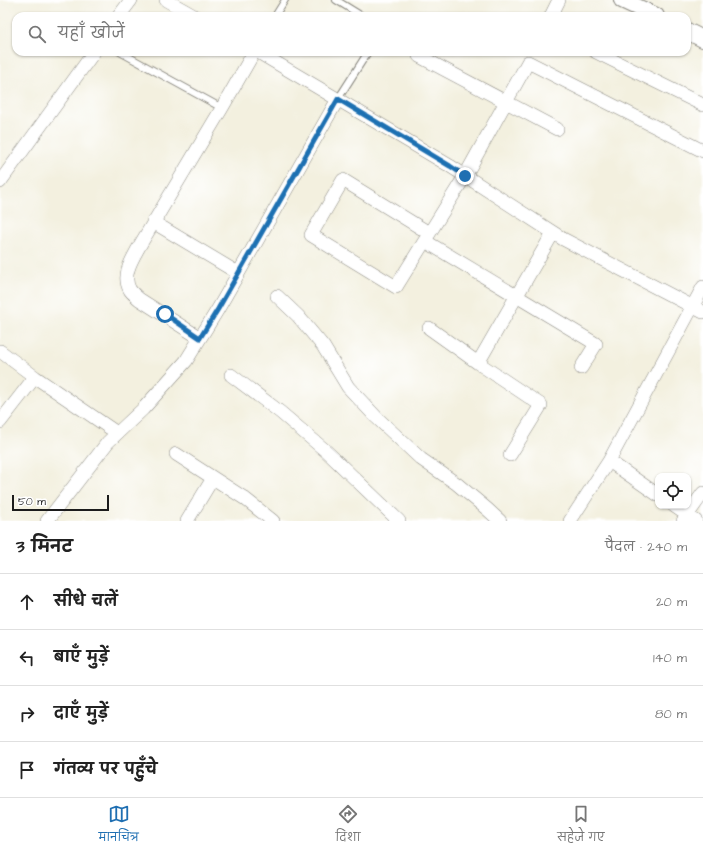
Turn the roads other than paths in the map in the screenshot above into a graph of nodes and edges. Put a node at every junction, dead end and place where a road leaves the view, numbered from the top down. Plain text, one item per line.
1 (130, 0) edge
2 (166, 0) edge
3 (285, 0) edge
4 (336, 0) edge
5 (559, 0) edge
6 (622, 0) edge
7 (122, 12) edge
8 (187, 12) edge
9 (278, 12) edge
10 (356, 12) edge
11 (553, 12) edge
12 (648, 12) edge
13 (691, 33) edge
14 (703, 39) edge
15 (91, 56) edge
16 (127, 56) edge
17 (252, 56) edge
18 (265, 56) edge
19 (365, 56) edge
20 (419, 56) dead end
21 (604, 56) edge
22 (530, 57) edge
23 (338, 99) junction
24 (506, 102) junction
25 (703, 105) edge
26 (222, 108) junction
27 (557, 129) dead end
28 (703, 151) edge
29 (465, 176) junction
30 (0, 182) edge
31 (153, 222) junction
32 (553, 233) junction
33 (427, 237) junction
34 (238, 273) junction
35 (703, 287) edge
36 (277, 296) dead end
37 (516, 296) junction
38 (698, 310) edge
39 (429, 328) dead end
40 (200, 338) junction
41 (0, 351) edge
42 (478, 363) junction
43 (581, 368) dead end
44 (231, 375) dead end
45 (35, 377) junction
46 (0, 422) edge
47 (117, 433) junction
48 (176, 454) dead end
49 (510, 456) dead end
50 (609, 461) junction
51 (213, 478) junction
52 (655, 493) edge
53 (703, 493) edge
54 (677, 509) edge
55 (688, 519) edge
56 (47, 521) edge
57 (187, 521) edge
58 (273, 521) edge
59 (399, 521) edge
60 (500, 521) edge
61 (570, 521) edge

1 - 7 street
2 - 8 street
3 - 9 lane
4 - 10 lane
5 - 11 street
6 - 12 street
13 - 14 street
15 - 30 street
16 - 26 lane
17 - 26 street
18 - 23 street
19 - 23 lane
20 - 24 street
21 - 25 street
22 - 24 street
22 - 28 street
23 - 29 street
23 - 34 street
24 - 27 street
24 - 29 street
26 - 31 street
29 - 32 street
29 - 33 street
31 - 34 street
31 - 40 street
32 - 37 street
32 - 38 street
33 - 33 street
33 - 37 street
34 - 40 street
35 - 38 street
36 - 60 street
37 - 42 street
37 - 43 street
38 - 50 street
39 - 42 street
40 - 47 street
41 - 45 street
42 - 49 street
44 - 59 street
45 - 46 street
45 - 47 street
47 - 56 street
48 - 51 street
50 - 52 street
50 - 61 street
51 - 57 street
51 - 58 street
53 - 55 street
54 - 55 street

